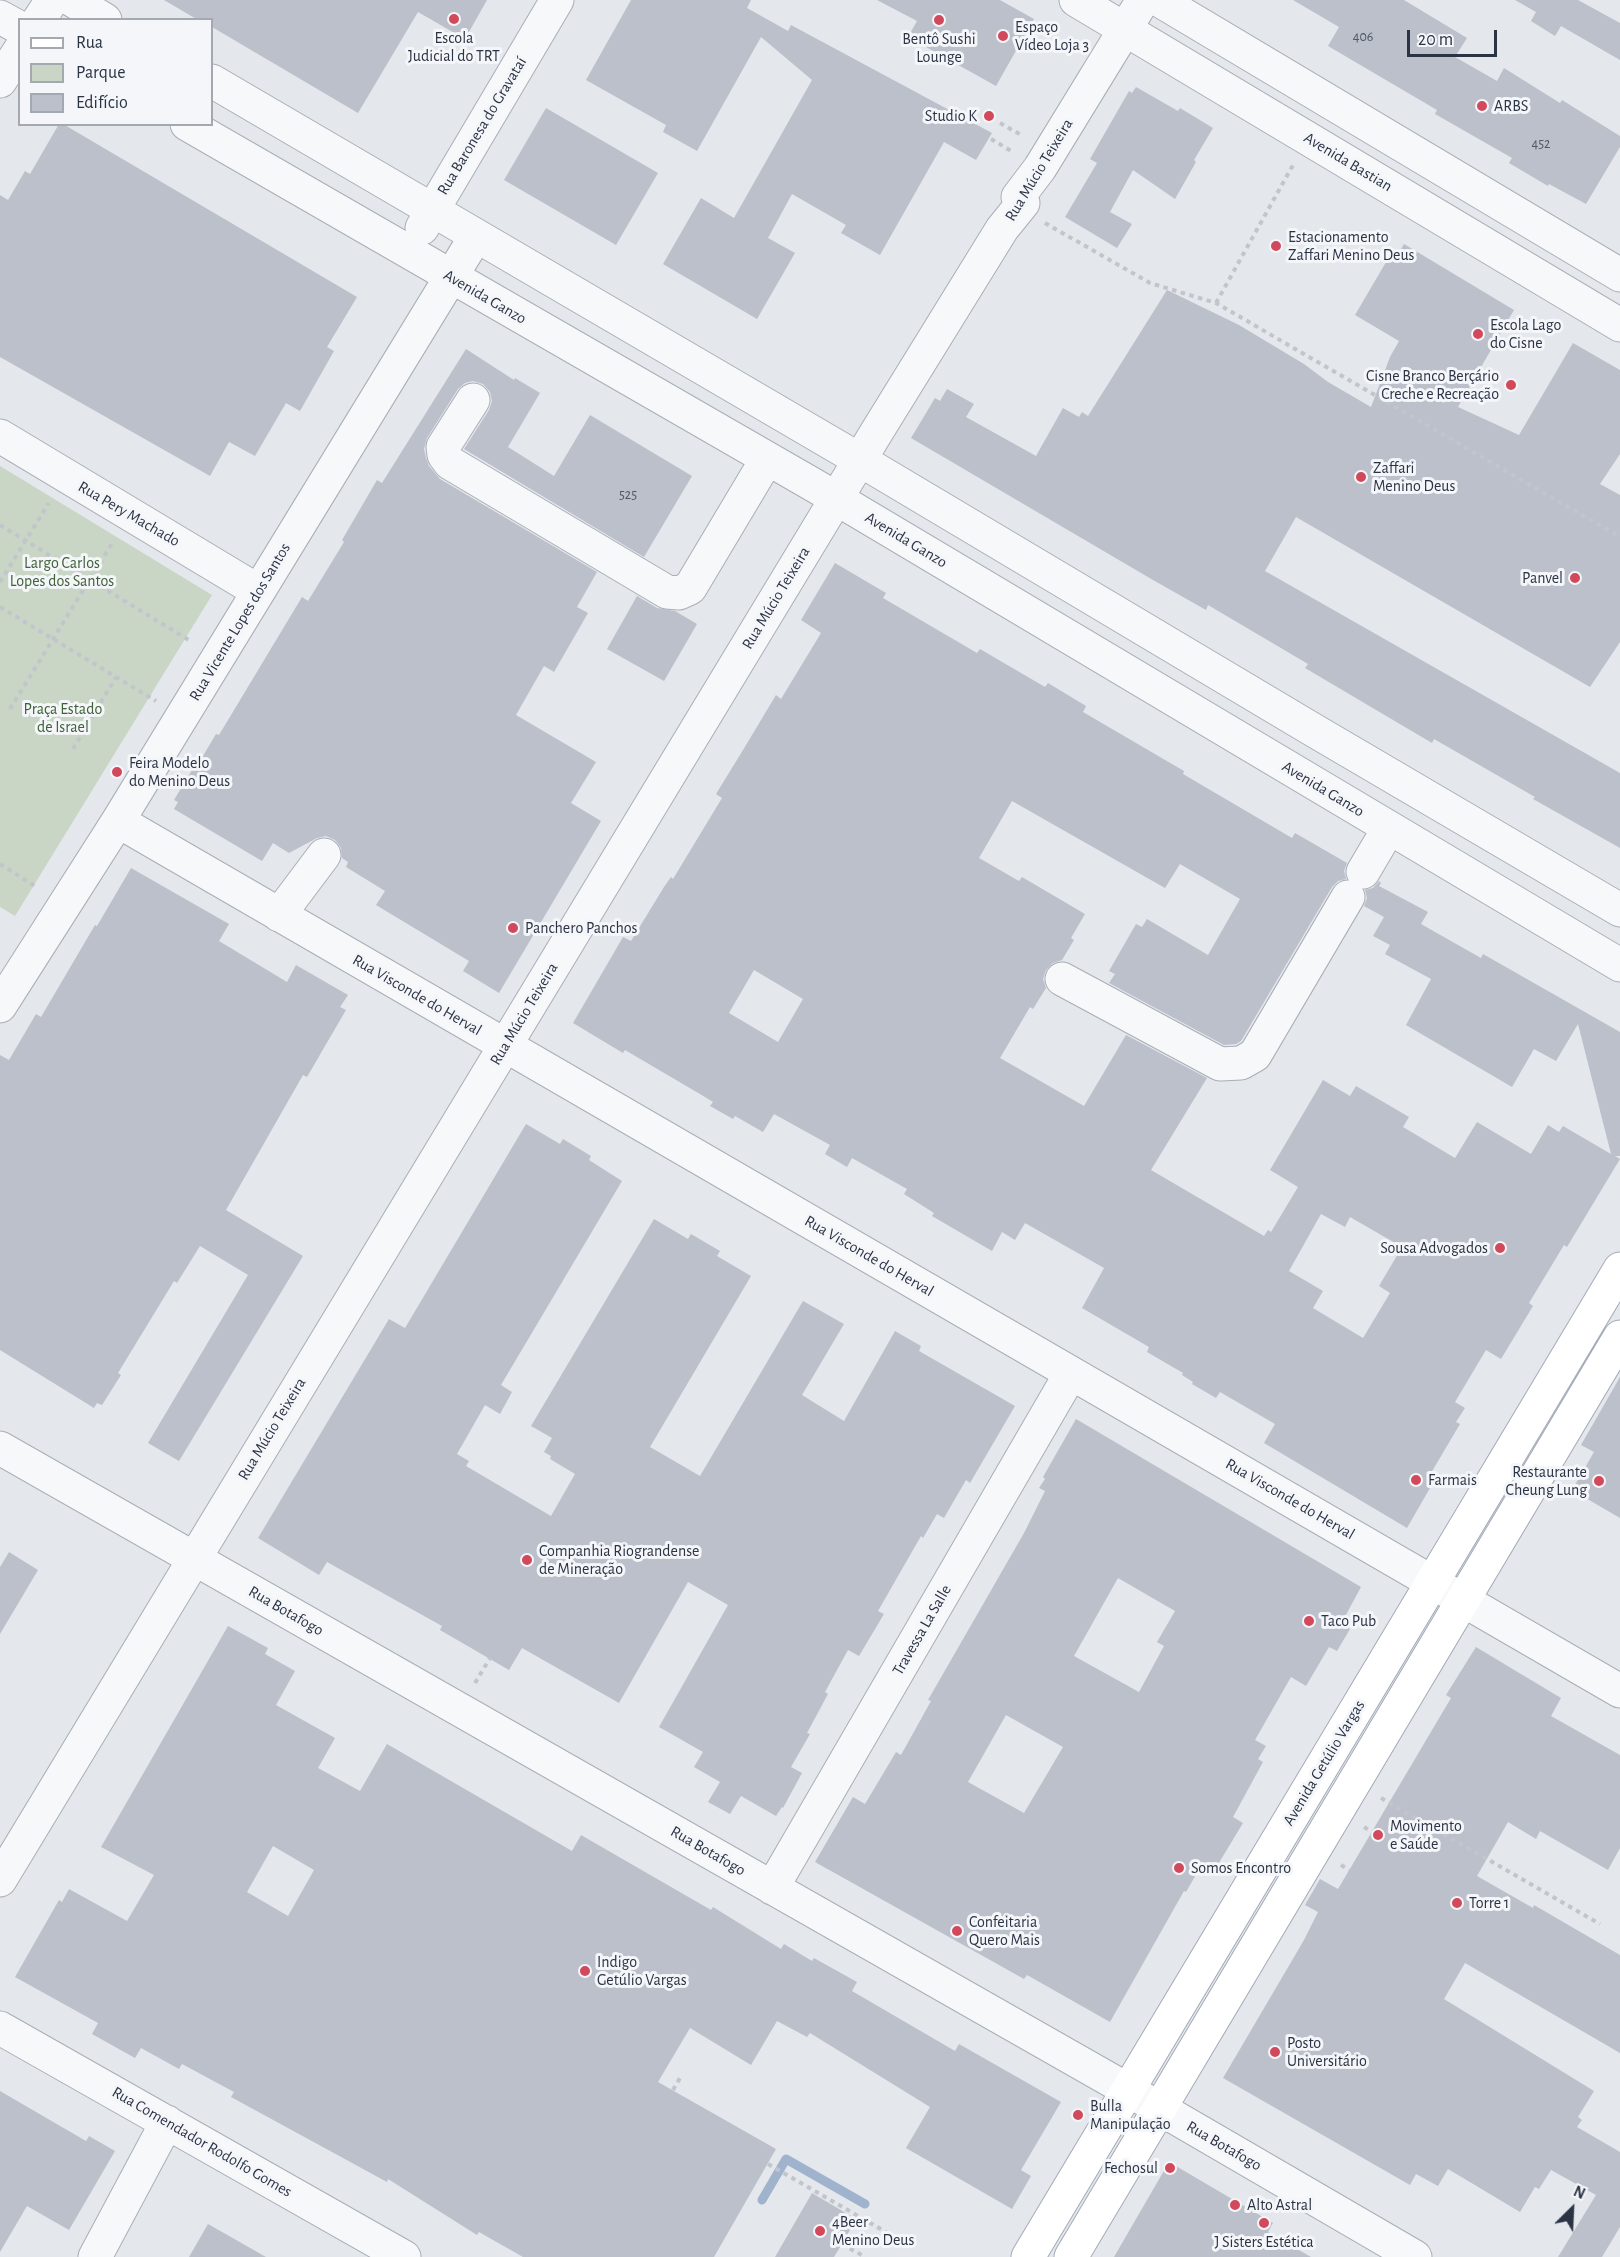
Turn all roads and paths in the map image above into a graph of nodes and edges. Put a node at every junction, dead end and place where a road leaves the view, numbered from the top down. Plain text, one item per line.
1 (52, 0) edge
2 (72, 0) edge
3 (557, 0) edge
4 (1076, 0) edge
5 (1143, 0) edge
6 (1159, 0) edge
7 (0, 17) edge
8 (40, 18) edge
9 (102, 18) edge
10 (18, 27) edge
11 (1125, 29) junction
12 (18, 53) edge
13 (0, 81) edge
14 (213, 82) edge
15 (1000, 123) dead end
16 (190, 126) edge
17 (1008, 128) dead end
18 (991, 139) dead end
19 (1309, 139) junction
20 (999, 144) dead end
21 (1420, 156) junction
22 (1399, 193) junction
23 (1018, 208) junction
24 (432, 210) junction
25 (476, 236) junction
26 (408, 252) junction
27 (1620, 275) edge
28 (451, 277) junction
29 (1216, 303) junction
30 (1620, 325) edge
31 (473, 400) dead end
32 (0, 436) edge
33 (767, 459) junction
34 (860, 460) junction
35 (65, 477) junction
36 (836, 499) junction
37 (129, 513) junction
38 (0, 525) edge
39 (1620, 537) edge
40 (25, 541) junction
41 (90, 579) junction
42 (0, 582) edge
43 (258, 591) junction
44 (0, 607) edge
45 (53, 639) junction
46 (218, 657) junction
47 (116, 677) junction
48 (10, 709) dead end
49 (181, 717) junction
50 (1314, 731) junction
51 (73, 749) dead end
52 (1291, 770) junction
53 (118, 821) junction
54 (1389, 828) junction
55 (324, 855) dead end
56 (0, 864) edge
57 (65, 905) junction
58 (1620, 910) edge
59 (279, 915) junction
60 (1620, 965) edge
61 (1062, 979) dead end
62 (0, 1006) edge
63 (505, 1046) junction
64 (1620, 1269) edge
65 (1620, 1337) edge
66 (1071, 1373) junction
67 (0, 1448) edge
68 (194, 1558) junction
69 (1439, 1570) junction
70 (1470, 1588) junction
71 (1620, 1691) edge
72 (1355, 1782) junction
73 (0, 1880) edge
74 (772, 1888) junction
75 (1600, 1924) dead end
76 (0, 2028) edge
77 (680, 2078) dead end
78 (673, 2090) dead end
79 (1128, 2090) junction
80 (1160, 2109) junction
81 (167, 2122) junction
82 (768, 2164) dead end
83 (886, 2232) dead end
84 (842, 2244) dead end
85 (95, 2257) edge
86 (404, 2257) edge
87 (865, 2257) edge
88 (1028, 2257) edge
89 (1071, 2257) edge
90 (1415, 2257) edge

1 - 8 street
2 - 9 street
3 - 24 street, Rua Baronesa do Gravataí
4 - 11 street, Avenida Bastian
5 - 11 street, Rua Múcio Teixeira
6 - 21 street
7 - 10 street
11 - 19 street, Avenida Bastian
11 - 23 street, Rua Múcio Teixeira
12 - 13 street
14 - 24 street
15 - 17 path
16 - 26 street, Avenida Ganzo
18 - 20 path
19 - 22 street, Avenida Bastian
19 - 29 path
21 - 22 street
21 - 27 street
22 - 30 street, Avenida Bastian
23 - 29 path
23 - 34 street, Rua Múcio Teixeira
24 - 25 street
24 - 26 street, Rua Baronesa do Gravataí
25 - 28 street, Rua Vicente Lopes dos Santos
25 - 34 street
26 - 28 street, Avenida Ganzo
28 - 33 street, Avenida Ganzo
28 - 43 street, Rua Vicente Lopes dos Santos
29 - 39 path
31 - 33 street
32 - 35 street, Rua Pery Machado
33 - 36 street, Avenida Ganzo
34 - 36 street, Rua Múcio Teixeira
34 - 50 street
35 - 37 street, Rua Pery Machado
35 - 40 path
36 - 52 street, Avenida Ganzo
36 - 63 street, Rua Múcio Teixeira
37 - 41 path
37 - 43 street, Rua Pery Machado
38 - 40 path
40 - 41 path
40 - 42 path
41 - 45 path
41 - 46 path
43 - 46 street, Rua Vicente Lopes dos Santos
44 - 45 path
45 - 47 path
45 - 48 path
46 - 49 street, Rua Vicente Lopes dos Santos
47 - 49 path
47 - 51 path
49 - 53 street, Rua Vicente Lopes dos Santos
50 - 52 street
50 - 58 street
52 - 54 street, Avenida Ganzo
53 - 57 street, Rua Vicente Lopes dos Santos
53 - 59 street, Rua Visconde do Herval
54 - 60 street, Avenida Ganzo
54 - 61 street
55 - 59 street
56 - 57 path
57 - 62 street, Rua Vicente Lopes dos Santos
59 - 63 street, Rua Visconde do Herval
63 - 66 street, Rua Visconde do Herval
63 - 68 street, Rua Múcio Teixeira
64 - 69 main road, Avenida Getúlio Vargas
65 - 70 main road
66 - 69 street, Rua Visconde do Herval
66 - 74 street, Travessa La Salle
67 - 68 street, Rua Botafogo
68 - 73 street, Rua Múcio Teixeira
68 - 74 street, Rua Botafogo
69 - 70 main road
69 - 79 main road, Avenida Getúlio Vargas
70 - 71 street
70 - 72 main road
72 - 75 path
72 - 80 main road
74 - 79 street, Rua Botafogo
76 - 81 street, Rua Comendador Rodolfo Gomes
77 - 78 path
79 - 80 street, Rua Botafogo
79 - 88 main road, Avenida Getúlio Vargas
80 - 89 main road
80 - 90 street, Rua Botafogo
81 - 85 street
81 - 86 street, Rua Comendador Rodolfo Gomes
82 - 83 path
84 - 87 path

